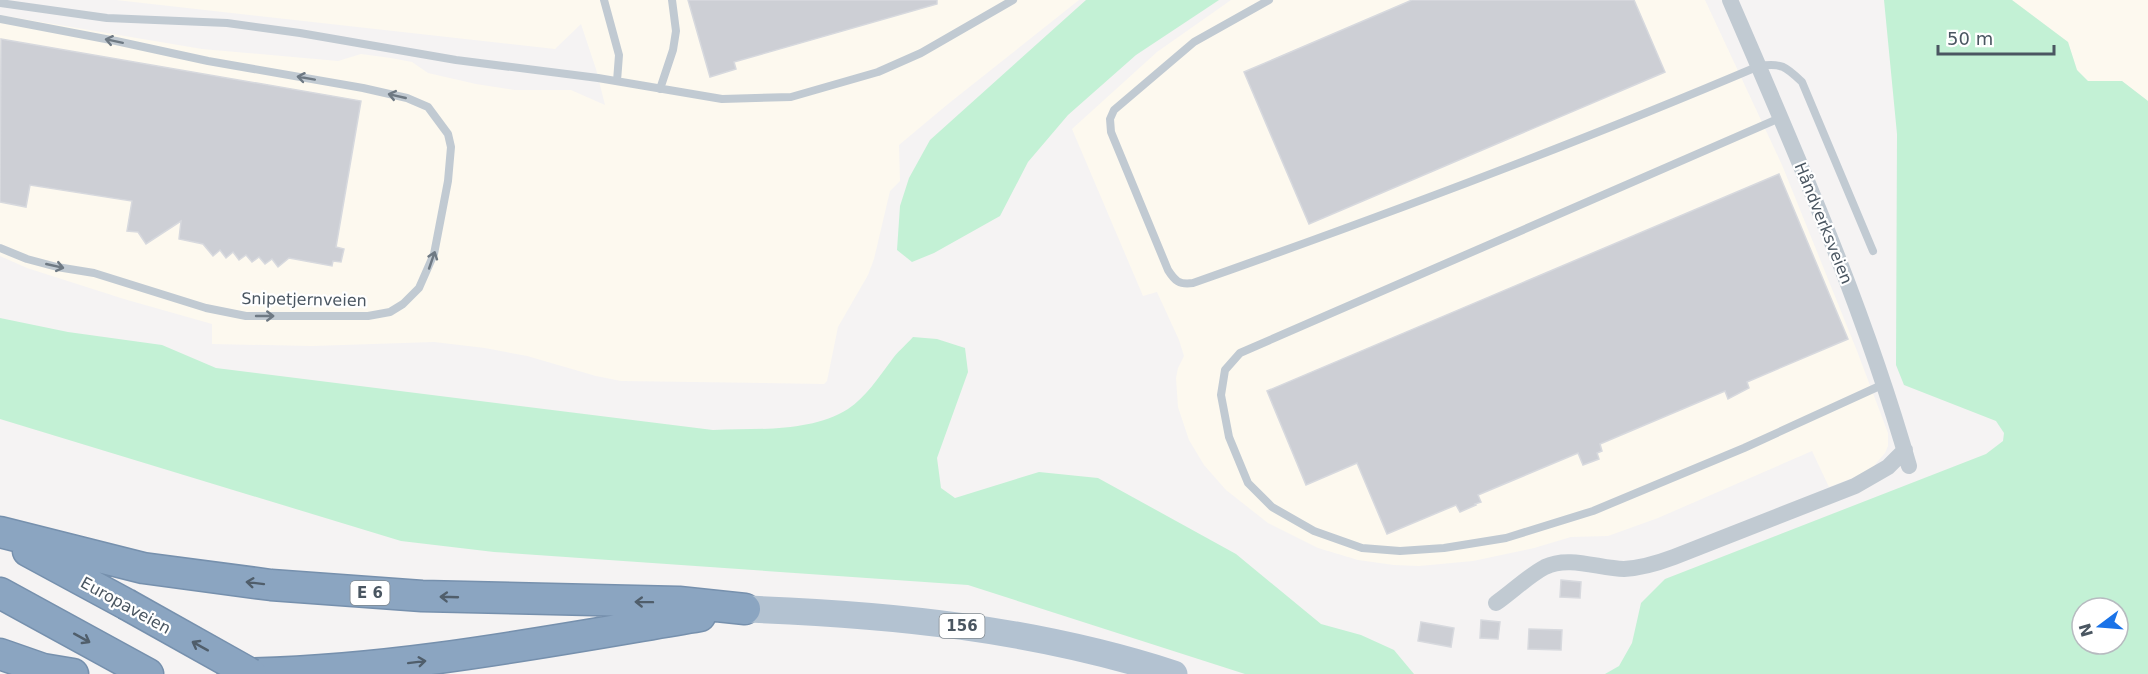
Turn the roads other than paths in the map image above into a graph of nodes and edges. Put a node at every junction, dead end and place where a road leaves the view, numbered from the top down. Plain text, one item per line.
1 (604, 0) edge
2 (672, 0) edge
3 (1013, 0) edge
4 (1269, 0) edge
5 (1730, 0) edge
6 (0, 3) edge
7 (0, 20) edge
8 (1759, 66) junction
9 (617, 81) junction
10 (660, 89) junction
11 (1780, 118) junction
12 (0, 248) edge
13 (1873, 251) dead end
14 (1884, 384) junction
15 (0, 532) edge
16 (0, 537) edge
17 (0, 593) edge
18 (1496, 603) dead end
19 (744, 609) junction
20 (0, 654) edge
21 (73, 674) edge
22 (148, 674) edge
23 (233, 674) edge
24 (251, 674) edge
25 (1174, 674) edge

1 - 9 lane
2 - 10 lane
3 - 10 lane
4 - 8 lane
5 - 8 street, Håndverksveien
6 - 9 lane
12 -> 7 lane, Snipetjernveien
8 - 11 street, Håndverksveien
8 - 13 lane
9 - 10 lane
11 - 14 street, Håndverksveien
11 - 14 lane
14 - 18 street, Håndverksveien
19 -> 15 highway, E 6
24 -> 16 highway, Europaveien, bridge
17 -> 22 highway
23 -> 19 highway
19 - 25 main road, 156
20 - 21 highway

